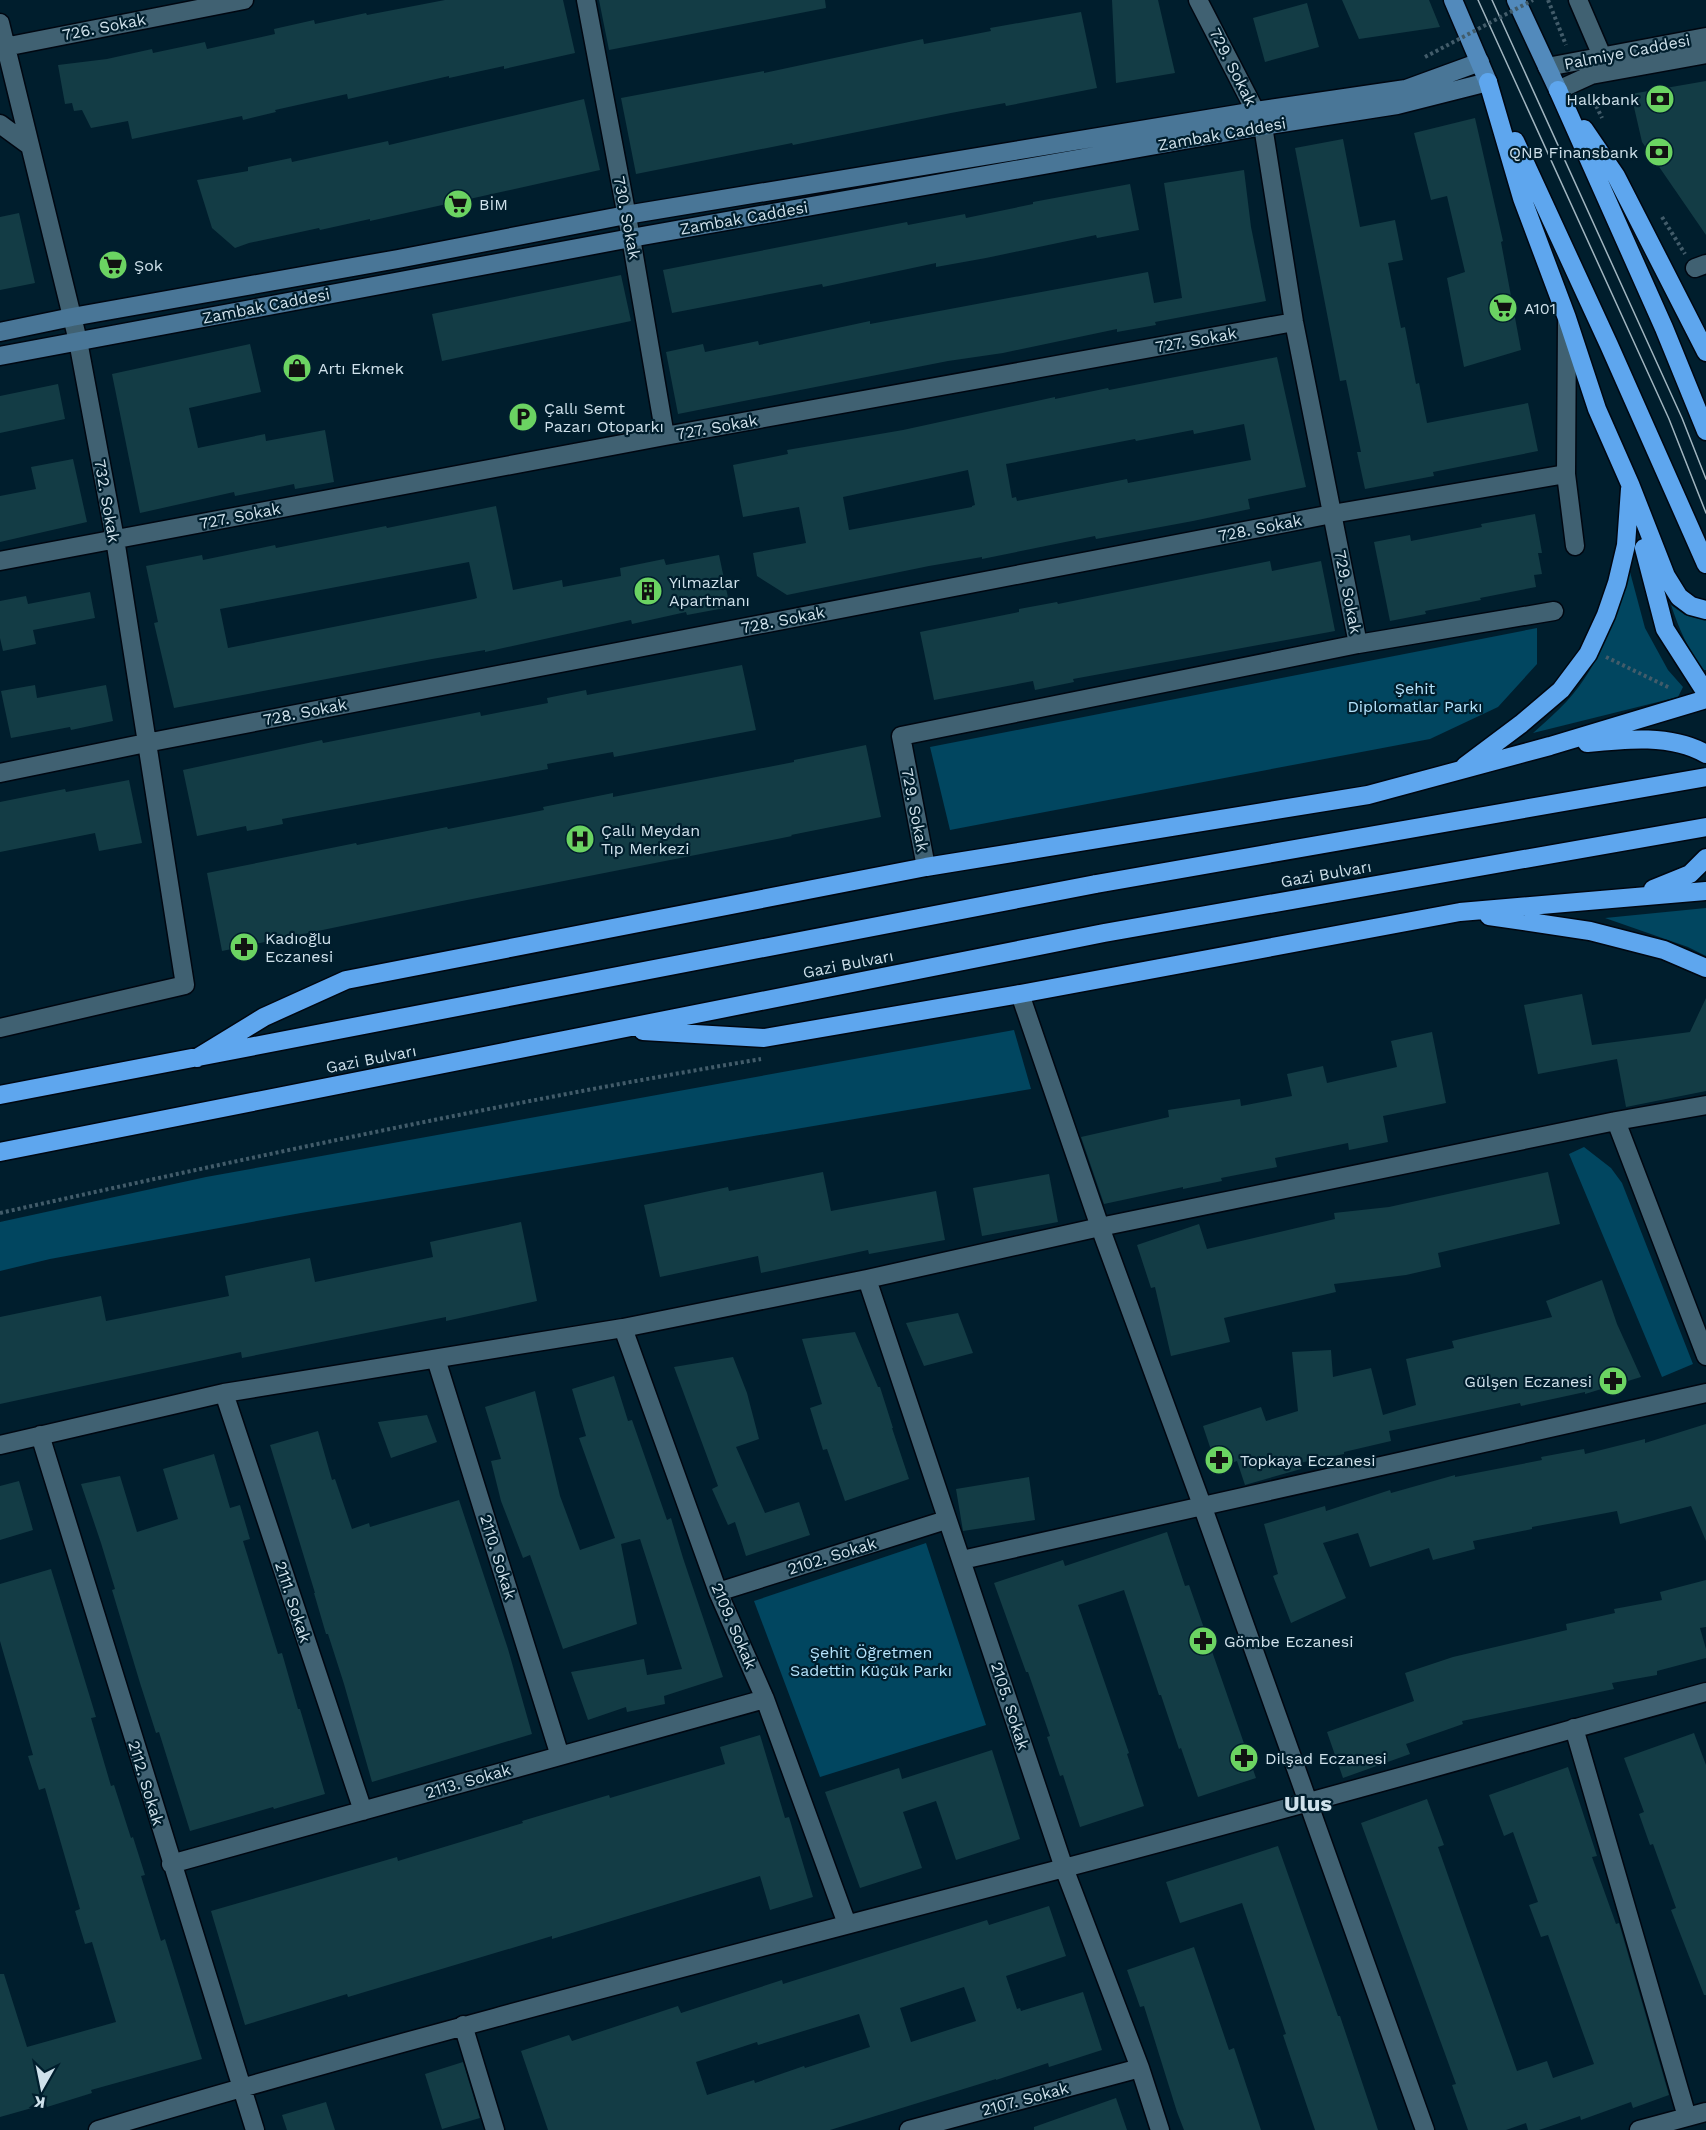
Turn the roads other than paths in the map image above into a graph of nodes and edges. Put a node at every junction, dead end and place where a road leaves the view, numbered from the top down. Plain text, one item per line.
1 (244, 0) edge
2 (586, 0) edge
3 (1198, 0) edge
4 (1453, 0) edge
5 (1516, 0) edge
6 (1578, 0) edge
7 (0, 23) edge
8 (1706, 37) edge
9 (3, 47) edge
10 (1706, 54) edge
11 (1480, 62) junction
12 (1593, 64) junction
13 (1547, 67) junction
14 (1488, 82) junction
15 (1558, 90) junction
16 (1260, 119) junction
17 (0, 124) edge
18 (30, 146) junction
19 (626, 215) junction
20 (632, 238) junction
21 (72, 316) junction
22 (1567, 318) junction
23 (1294, 322) junction
24 (0, 332) edge
25 (78, 341) junction
26 (1706, 352) edge
27 (0, 356) edge
28 (1706, 431) edge
29 (665, 436) junction
30 (1566, 474) junction
31 (1630, 484) junction
32 (1332, 514) junction
33 (115, 539) junction
34 (1575, 546) dead end
35 (0, 561) edge
36 (1706, 564) edge
37 (1706, 610) edge
38 (1554, 611) dead end
39 (1358, 644) junction
40 (1701, 686) edge
41 (1706, 699) edge
42 (146, 743) junction
43 (1550, 746) junction
44 (1706, 754) edge
45 (1457, 772) junction
46 (0, 773) edge
47 (1706, 777) edge
48 (1706, 827) edge
49 (1706, 858) edge
50 (926, 867) junction
51 (1706, 891) edge
52 (1638, 896) junction
53 (1460, 912) junction
54 (1706, 968) edge
55 (1020, 994) junction
56 (0, 1028) edge
57 (616, 1030) junction
58 (197, 1058) junction
59 (0, 1095) edge
60 (1706, 1105) edge
61 (1616, 1121) junction
62 (0, 1152) edge
63 (1100, 1227) junction
64 (867, 1279) junction
65 (623, 1328) junction
66 (1706, 1356) edge
67 (436, 1359) junction
68 (224, 1393) junction
69 (1706, 1393) edge
70 (40, 1435) junction
71 (0, 1445) edge
72 (1202, 1504) junction
73 (946, 1520) junction
74 (962, 1560) junction
75 (718, 1592) junction
76 (1706, 1692) edge
77 (765, 1699) junction
78 (1575, 1728) junction
79 (560, 1756) junction
80 (1308, 1803) junction
81 (363, 1811) junction
82 (171, 1864) junction
83 (1064, 1868) junction
84 (847, 1924) junction
85 (463, 2025) junction
86 (1140, 2068) junction
87 (241, 2087) junction
88 (1706, 2112) edge
89 (1687, 2117) junction
90 (98, 2130) edge
91 (255, 2130) edge
92 (495, 2130) edge
93 (909, 2130) edge
94 (1160, 2130) edge
95 (1425, 2130) edge
96 (1639, 2130) edge

1 - 9 street, 726. Sokak
2 - 19 street, 730. Sokak
3 - 16 street, 729. Sokak
4 - 11 main road
5 - 13 main road
6 - 12 street
7 - 9 street, 732. Sokak
8 - 12 street, Palmiye Caddesi
9 - 18 street, 732. Sokak
10 - 12 street, Palmiye Caddesi
11 - 14 main road
11 - 16 street, Zambak Caddesi
12 - 13 street, Palmiye Caddesi
12 - 15 street, Palmiye Caddesi
13 - 15 main road
14 - 16 street, Zambak Caddesi
14 - 22 highway
14 - 36 highway
15 - 26 highway
15 - 28 highway
16 - 19 street, Zambak Caddesi
16 - 20 street, Zambak Caddesi
16 - 23 street, 729. Sokak
17 - 18 street
18 - 21 street, 732. Sokak
19 - 20 street, 730. Sokak
19 - 21 street, Zambak Caddesi
20 - 25 street, Zambak Caddesi
20 - 29 street, 730. Sokak
21 - 24 street, Zambak Caddesi
21 - 25 street, 732. Sokak
22 - 30 street
22 - 31 highway
23 - 29 street, 727. Sokak
23 - 32 street, 729. Sokak
25 - 27 street, Zambak Caddesi
25 - 33 street, 732. Sokak
29 - 33 street, 727. Sokak
30 - 32 street, 728. Sokak
30 - 34 street
31 - 37 highway
31 - 40 highway
31 - 45 highway
32 - 39 street, 729. Sokak
32 - 42 street, 728. Sokak
33 - 35 street, 727. Sokak
33 - 42 street, 732. Sokak
38 - 39 street
39 - 50 street, 729. Sokak
41 - 43 highway
42 - 46 street, 728. Sokak
42 - 56 street, 732. Sokak
43 - 44 highway
43 - 45 highway
45 - 50 highway
47 - 58 highway, Gazi Bulvarı, bridge
48 - 57 highway, Gazi Bulvarı
49 - 52 highway
50 - 58 highway
51 - 52 highway
52 - 53 highway
53 - 54 highway
53 - 55 highway
55 - 57 highway
55 - 63 street
57 - 62 highway, Gazi Bulvarı
58 - 59 highway, Gazi Bulvarı
60 - 61 street
61 - 63 street
61 - 66 street
63 - 64 street
63 - 72 street
64 - 65 street
64 - 73 street, 2105. Sokak
65 - 67 street
65 - 75 street, 2109. Sokak
67 - 68 street
67 - 79 street, 2110. Sokak
68 - 70 street
68 - 81 street, 2111. Sokak
69 - 72 street
70 - 71 street
70 - 82 street, 2112. Sokak
72 - 74 street
72 - 80 street
73 - 74 street, 2105. Sokak
73 - 75 street, 2102. Sokak
74 - 83 street, 2105. Sokak
75 - 77 street, 2109. Sokak
76 - 78 street
77 - 79 street, 2113. Sokak
77 - 84 street, 2109. Sokak
78 - 80 street
78 - 89 street
79 - 81 street, 2113. Sokak
80 - 83 street
80 - 95 street
81 - 82 street, 2113. Sokak
82 - 87 street, 2112. Sokak
83 - 84 street
83 - 86 street, 2105. Sokak
84 - 85 street
85 - 87 street
85 - 92 street
86 - 93 street, 2107. Sokak
86 - 94 street, 2105. Sokak
87 - 90 street
87 - 91 street, 2112. Sokak
88 - 89 street
89 - 96 street

